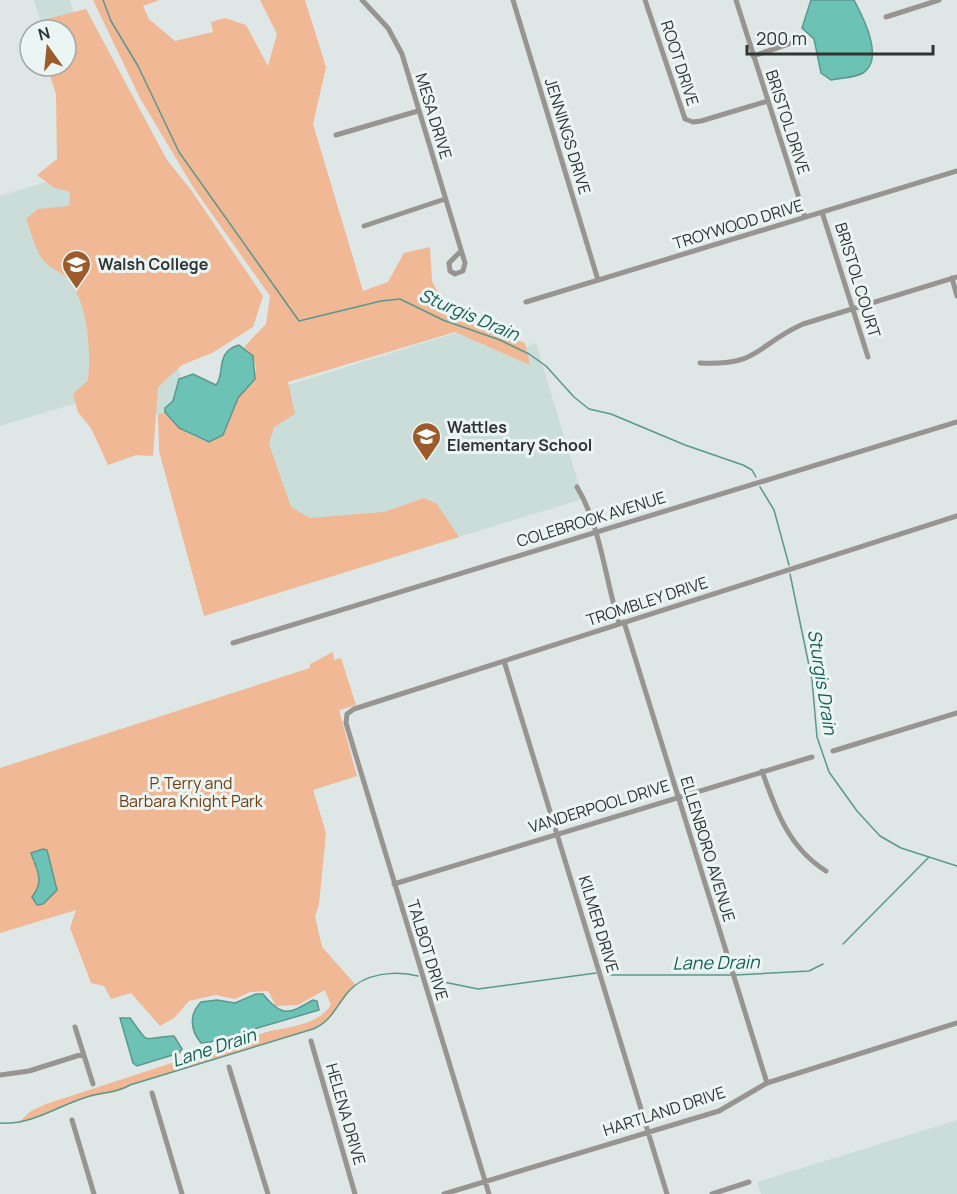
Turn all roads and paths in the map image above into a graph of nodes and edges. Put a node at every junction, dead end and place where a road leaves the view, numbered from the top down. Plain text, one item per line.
1 (362, 0) edge
2 (513, 0) edge
3 (645, 0) edge
4 (736, 0) edge
5 (939, 0) edge
6 (886, 17) dead end
7 (792, 43) dead end
8 (753, 56) junction
9 (768, 101) junction
10 (418, 111) junction
11 (336, 135) dead end
12 (957, 171) edge
13 (445, 199) junction
14 (822, 212) junction
15 (805, 217) junction
16 (364, 226) dead end
17 (460, 252) dead end
18 (954, 278) edge
19 (598, 280) junction
20 (957, 296) edge
21 (526, 302) dead end
22 (852, 309) junction
23 (867, 357) dead end
24 (700, 363) dead end
25 (957, 422) edge
26 (577, 487) dead end
27 (957, 516) edge
28 (595, 532) junction
29 (622, 622) junction
30 (232, 643) dead end
31 (504, 661) junction
32 (957, 713) edge
33 (347, 714) joint
34 (833, 751) dead end
35 (812, 757) dead end
36 (762, 771) junction
37 (678, 797) junction
38 (557, 833) junction
39 (826, 871) dead end
40 (394, 884) junction
41 (957, 1023) edge
42 (75, 1027) dead end
43 (310, 1041) dead end
44 (83, 1054) junction
45 (229, 1067) dead end
46 (0, 1075) edge
47 (766, 1083) junction
48 (93, 1084) dead end
49 (152, 1093) dead end
50 (72, 1120) dead end
51 (649, 1131) junction
52 (485, 1182) junction
53 (750, 1182) dead end
54 (94, 1194) edge
55 (182, 1194) edge
56 (268, 1194) edge
57 (356, 1194) edge
58 (444, 1194) edge
59 (489, 1194) edge
60 (667, 1194) edge
61 (711, 1194) edge

1 - 10 street, MESA DRIVE
2 - 19 street, JENNINGS DRIVE
3 - 9 street, ROOT DRIVE
4 - 8 street, BRISTOL DRIVE
5 - 6 street
7 - 8 street
8 - 9 street, BRISTOL DRIVE
9 - 15 street, BRISTOL DRIVE
10 - 11 street
10 - 13 street, MESA DRIVE
12 - 14 street, TROYWOOD DRIVE
13 - 16 street
13 - 17 street, MESA DRIVE
14 - 15 street, TROYWOOD DRIVE
14 - 22 street, BRISTOL COURT
15 - 19 street, TROYWOOD DRIVE
18 - 20 street
18 - 22 street
19 - 21 street, TROYWOOD DRIVE
22 - 23 street, BRISTOL COURT
22 - 24 street
25 - 28 street, COLEBROOK AVENUE
26 - 28 street, ELLENBORO AVENUE
27 - 29 street, TROMBLEY DRIVE
28 - 29 street, ELLENBORO AVENUE
28 - 30 street, COLEBROOK AVENUE
29 - 31 street, TROMBLEY DRIVE
29 - 37 street, ELLENBORO AVENUE
31 - 33 street, TROMBLEY DRIVE
31 - 38 street, KILMER DRIVE
32 - 34 street
33 - 40 street, TALBOT DRIVE
35 - 36 street, VANDERPOOL DRIVE
36 - 37 street, VANDERPOOL DRIVE
36 - 39 street
37 - 38 street, VANDERPOOL DRIVE
37 - 47 street, ELLENBORO AVENUE
38 - 40 street, VANDERPOOL DRIVE
38 - 51 street, KILMER DRIVE
40 - 52 street, TALBOT DRIVE
41 - 47 street, HARTLAND DRIVE
42 - 44 street
43 - 57 street, HELENA DRIVE
44 - 46 street
44 - 48 street
45 - 56 street
47 - 51 street, HARTLAND DRIVE
49 - 55 street
50 - 54 street
51 - 52 street, HARTLAND DRIVE
51 - 60 street, KILMER DRIVE
52 - 58 street, HARTLAND DRIVE
52 - 59 street, TALBOT DRIVE
53 - 61 street

